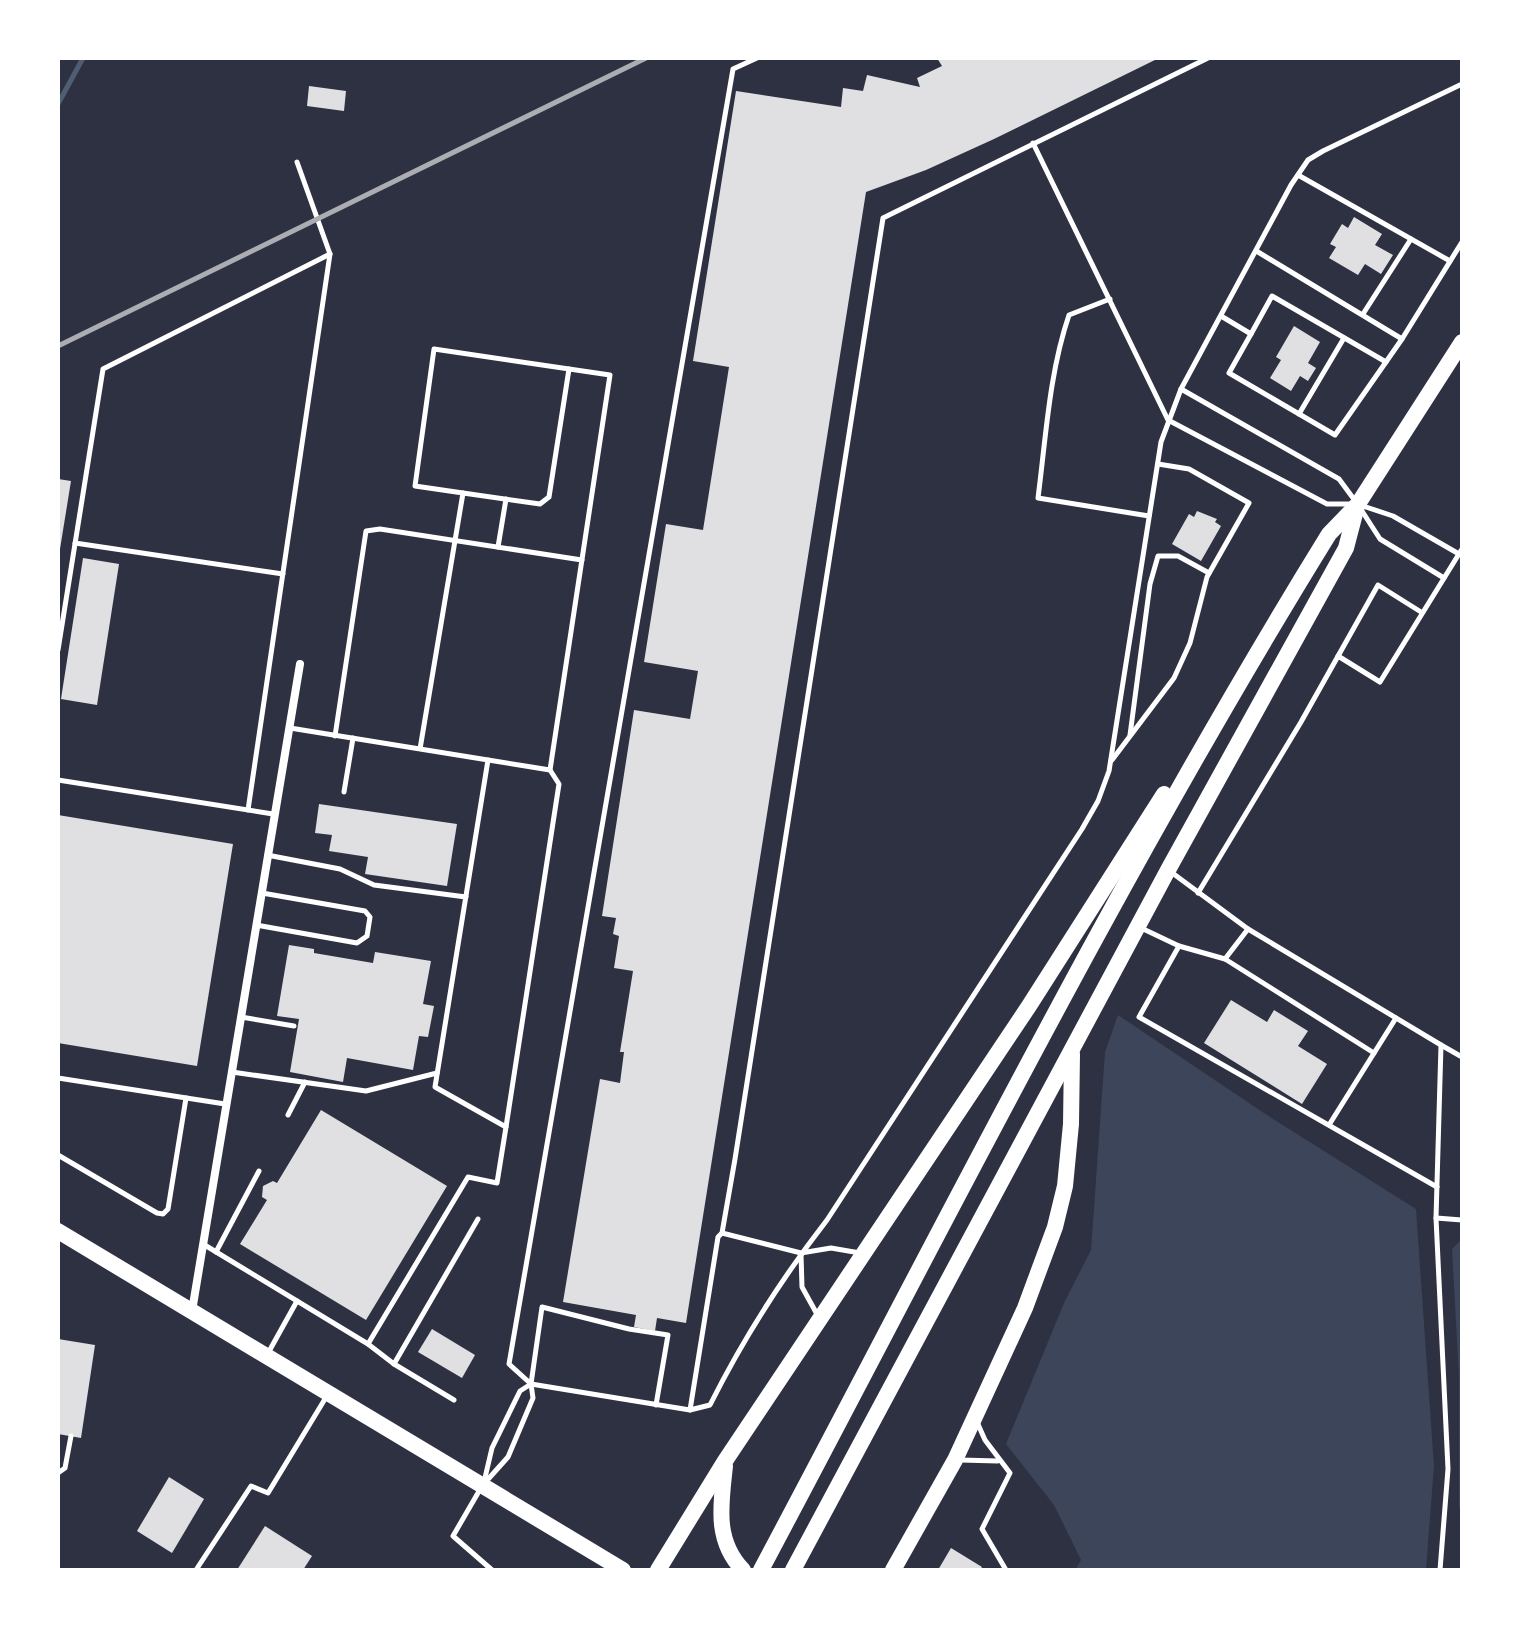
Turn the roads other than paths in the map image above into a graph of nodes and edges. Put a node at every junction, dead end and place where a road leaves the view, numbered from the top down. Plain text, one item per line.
1 (757, 58) edge
2 (1208, 58) edge
3 (1462, 84) edge
4 (1033, 143) junction
5 (297, 162) dead end
6 (1298, 174) junction
7 (1411, 239) junction
8 (1462, 242) edge
9 (1257, 251) junction
10 (330, 254) junction
11 (1450, 261) junction
12 (1110, 299) junction
13 (1363, 314) junction
14 (1221, 316) junction
15 (1251, 334) junction
16 (1344, 338) junction
17 (1402, 339) junction
18 (1462, 342) edge
19 (1386, 362) junction
20 (569, 369) junction
21 (1181, 389) junction
22 (1299, 414) junction
23 (1168, 420) junction
24 (1158, 464) junction
25 (463, 493) junction
26 (506, 499) junction
27 (1358, 504) junction
28 (1149, 516) junction
29 (455, 541) junction
30 (75, 543) junction
31 (498, 547) junction
32 (1460, 552) edge
33 (582, 560) junction
34 (1209, 573) junction
35 (283, 574) junction
36 (1444, 578) junction
37 (1421, 612) junction
38 (58, 650) edge
39 (1338, 656) junction
40 (300, 664) dead end
41 (289, 728) junction
42 (335, 736) junction
43 (1130, 736) junction
44 (353, 738) junction
45 (420, 749) junction
46 (1196, 756) junction
47 (488, 760) junction
48 (1110, 763) junction
49 (550, 770) junction
50 (58, 780) edge
51 (344, 792) dead end
52 (248, 810) junction
53 (273, 814) junction
54 (266, 855) junction
55 (1168, 870) junction
56 (260, 893) junction
57 (1198, 893) junction
58 (466, 897) junction
59 (255, 925) junction
60 (1138, 927) junction
61 (1248, 929) junction
62 (1179, 946) junction
63 (1225, 959) junction
64 (240, 1017) junction
65 (1396, 1018) junction
66 (294, 1026) dead end
67 (1441, 1045) junction
68 (1072, 1049) junction
69 (1374, 1053) junction
70 (1462, 1057) edge
71 (231, 1072) junction
72 (437, 1073) junction
73 (58, 1078) edge
74 (305, 1082) junction
75 (186, 1098) junction
76 (225, 1104) junction
77 (288, 1115) dead end
78 (1329, 1125) junction
79 (506, 1127) junction
80 (58, 1155) edge
81 (259, 1171) dead end
82 (1437, 1187) junction
83 (1436, 1218) junction
84 (478, 1219) dead end
85 (1462, 1220) edge
86 (58, 1231) edge
87 (720, 1235) junction
88 (203, 1244) junction
89 (216, 1252) junction
90 (801, 1253) junction
91 (865, 1253) junction
92 (297, 1300) junction
93 (192, 1311) junction
94 (820, 1320) junction
95 (368, 1344) junction
96 (267, 1356) junction
97 (394, 1364) junction
98 (531, 1384) junction
99 (329, 1394) junction
100 (454, 1400) dead end
101 (656, 1405) junction
102 (690, 1410) junction
103 (975, 1416) junction
104 (71, 1436) dead end
105 (955, 1460) junction
106 (725, 1461) junction
107 (999, 1461) junction
108 (58, 1473) edge
109 (482, 1486) junction
110 (796, 1565) edge
111 (196, 1570) edge
112 (492, 1570) edge
113 (623, 1570) edge
114 (658, 1570) edge
115 (743, 1570) edge
116 (761, 1570) edge
117 (893, 1570) edge
118 (1006, 1570) edge
119 (1440, 1570) edge

1 - 98 lane
2 - 4 lane
3 - 6 lane
4 - 12 lane
4 - 87 lane
5 - 10 lane
6 - 7 lane
6 - 9 lane
7 - 11 lane
7 - 13 lane
8 - 11 lane
9 - 13 lane
9 - 14 lane
10 - 30 lane
10 - 35 lane
11 - 17 lane
12 - 23 lane
12 - 28 lane
13 - 17 lane
14 - 15 lane
14 - 21 lane
15 - 16 lane
15 - 22 lane
16 - 19 lane
16 - 22 lane
17 - 19 lane
18 - 27 main road
19 - 22 lane
20 - 25 lane
20 - 26 lane
20 - 33 lane
21 - 23 lane
21 - 27 lane
23 - 24 lane
23 - 27 lane
24 - 28 lane
24 - 34 lane
25 - 26 lane
25 - 29 lane
26 - 31 lane
27 - 32 lane
27 - 36 lane
27 - 46 main road
27 - 55 main road
28 - 48 lane
29 - 31 lane
29 - 42 lane
29 - 45 lane
30 - 35 lane
30 - 38 lane
31 - 33 lane
32 - 36 lane
33 - 49 lane
34 - 43 lane
34 - 43 lane
35 - 52 lane
36 - 37 lane
37 - 39 lane
37 - 39 lane
39 - 57 lane
40 - 41 street
41 - 42 lane
41 - 53 street
42 - 44 lane
43 - 48 lane
44 - 45 lane
44 - 51 lane
45 - 47 lane
46 - 91 main road
46 - 116 main road
47 - 49 lane
47 - 58 lane
48 - 90 lane
49 - 79 lane
50 - 52 lane
52 - 53 lane
53 - 54 street
54 - 56 street
54 - 58 lane
55 - 57 lane
55 - 60 main road
56 - 59 street
56 - 59 lane
57 - 61 lane
58 - 72 lane
59 - 64 street
60 - 62 lane
60 - 68 main road
61 - 63 lane
61 - 65 lane
62 - 63 lane
62 - 78 lane
63 - 69 lane
64 - 66 lane
64 - 71 street
65 - 67 lane
65 - 69 lane
67 - 70 lane
67 - 82 lane
68 - 103 main road
68 - 110 main road
69 - 78 lane
71 - 74 lane
71 - 76 street
72 - 74 lane
72 - 79 lane
73 - 75 lane
74 - 77 lane
75 - 76 lane
75 - 80 lane
76 - 88 street
78 - 82 lane
79 - 95 lane
81 - 89 lane
82 - 83 lane
83 - 85 lane
83 - 119 lane
84 - 97 lane
86 - 93 main road
87 - 90 lane
87 - 102 lane
88 - 89 lane
88 - 93 street
89 - 92 lane
90 - 91 lane
90 - 94 lane
90 - 102 lane
91 - 94 main road
92 - 95 lane
92 - 96 lane
93 - 96 main road
94 - 106 main road
95 - 97 lane
96 - 99 main road
97 - 100 lane
98 - 101 lane
98 - 101 lane
98 - 109 lane
98 - 109 lane
99 - 109 main road
99 - 111 lane
101 - 102 lane
103 - 105 main road
103 - 107 lane
104 - 108 lane
105 - 107 lane
105 - 117 main road
106 - 114 main road
106 - 115 main road
107 - 118 lane
109 - 112 lane
109 - 113 main road

